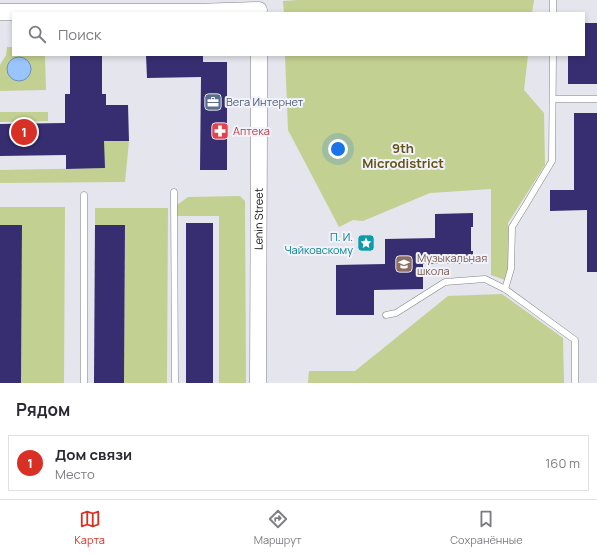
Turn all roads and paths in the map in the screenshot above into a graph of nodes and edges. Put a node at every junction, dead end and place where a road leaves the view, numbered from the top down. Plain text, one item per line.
1 (553, 0) edge
2 (259, 8) edge
3 (0, 12) edge
4 (12, 12) edge
5 (195, 12) edge
6 (553, 12) edge
7 (259, 56) edge
8 (553, 56) edge
9 (553, 99) junction
10 (597, 99) edge
11 (174, 192) dead end
12 (84, 195) dead end
13 (505, 289) junction
14 (386, 314) dead end
15 (84, 383) edge
16 (175, 383) edge
17 (258, 383) edge
18 (575, 383) edge

1 - 6 lane
2 - 5 street
3 - 4 street
7 - 17 street, Lenin Street
8 - 9 lane
9 - 10 lane
9 - 13 lane
11 - 16 lane
12 - 15 lane
13 - 14 lane
13 - 18 lane

